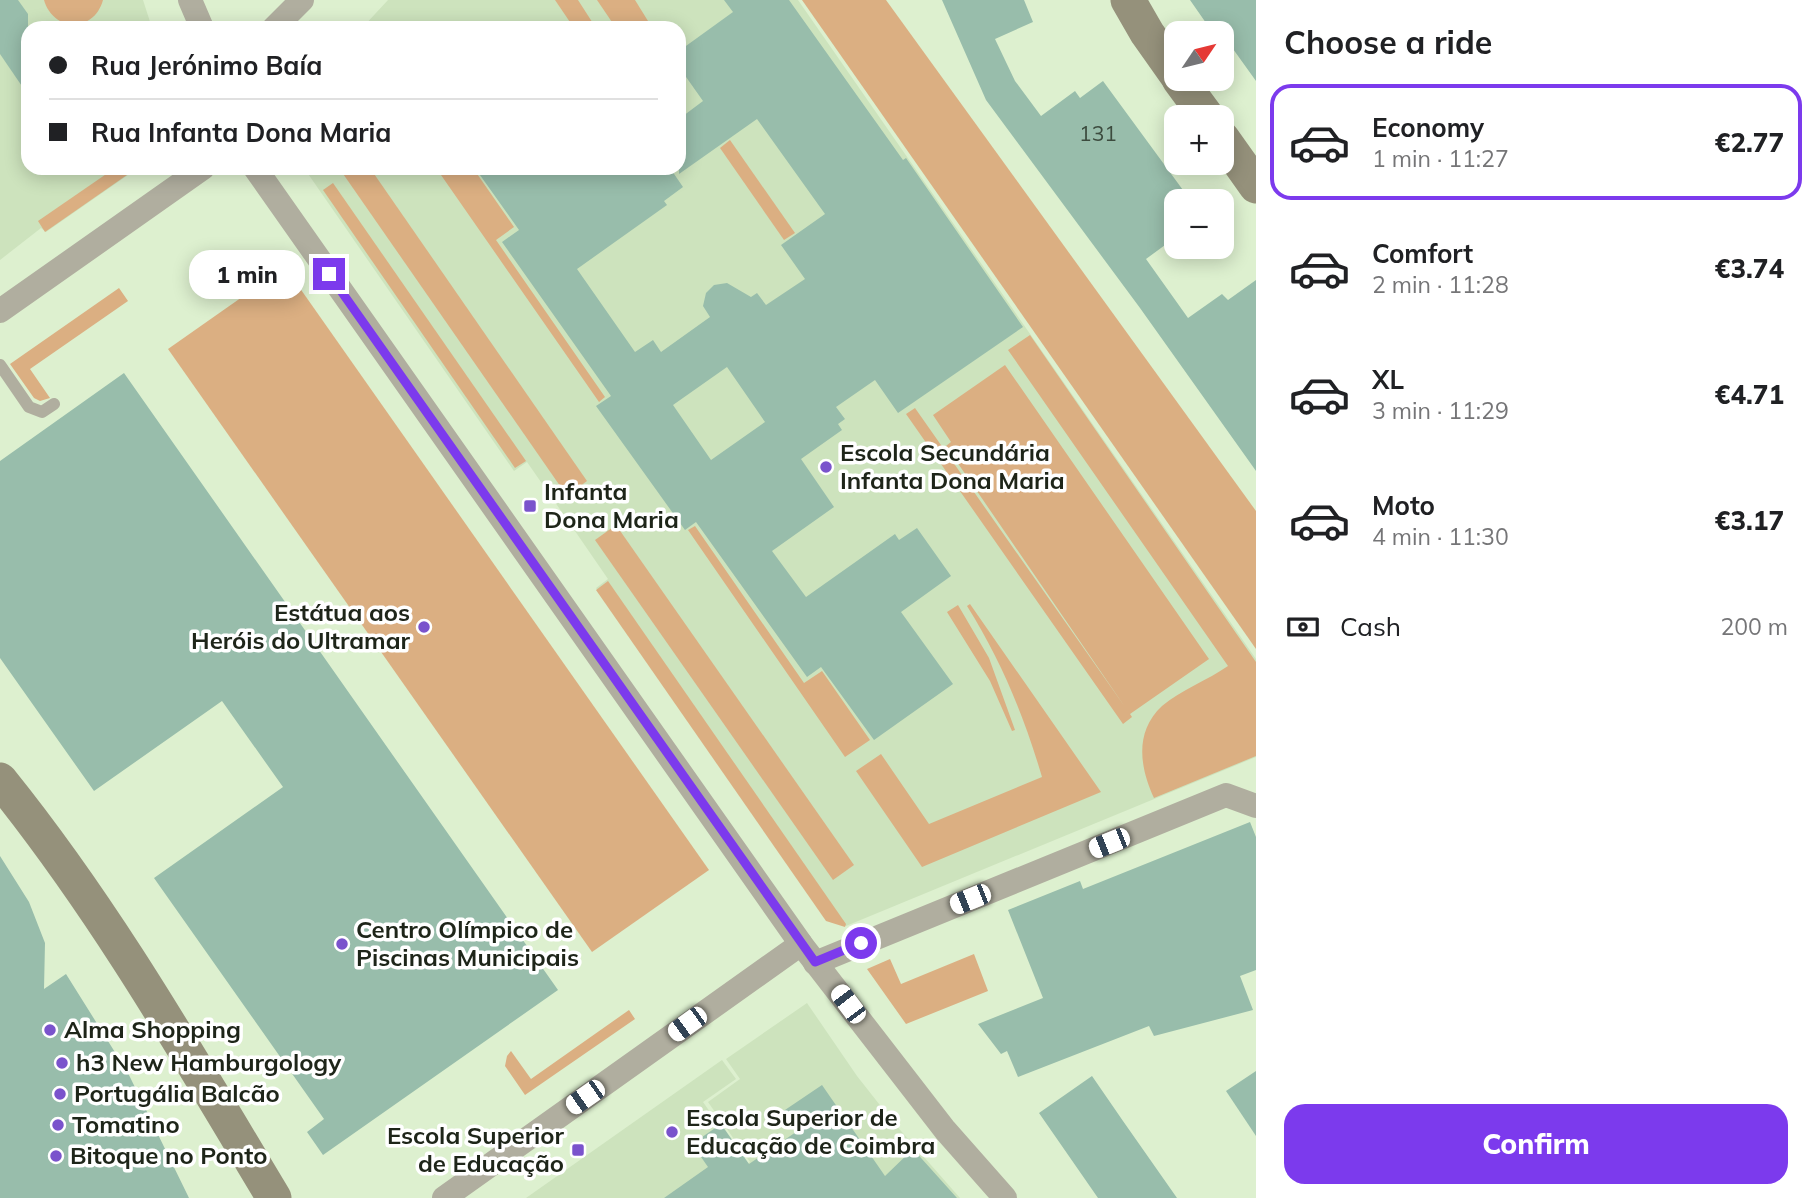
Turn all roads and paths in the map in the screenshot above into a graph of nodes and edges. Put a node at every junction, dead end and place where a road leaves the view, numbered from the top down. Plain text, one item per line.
1 (190, 0) edge
2 (302, 0) edge
3 (1128, 0) edge
4 (198, 21) edge
5 (281, 21) edge
6 (1164, 57) edge
7 (1234, 155) edge
8 (193, 175) edge
9 (259, 175) edge
10 (1256, 186) edge
11 (0, 311) edge
12 (0, 365) edge
13 (54, 404) dead end
14 (0, 780) edge
15 (1256, 806) edge
16 (808, 953) junction
17 (274, 1198) edge
18 (443, 1198) edge
19 (1005, 1198) edge

1 - 4 street
2 - 5 street
3 - 6 main road
7 - 10 main road
8 - 11 street
9 - 16 street
12 - 13 lane
14 - 17 main road
15 - 16 street
16 - 18 street
16 - 19 street

